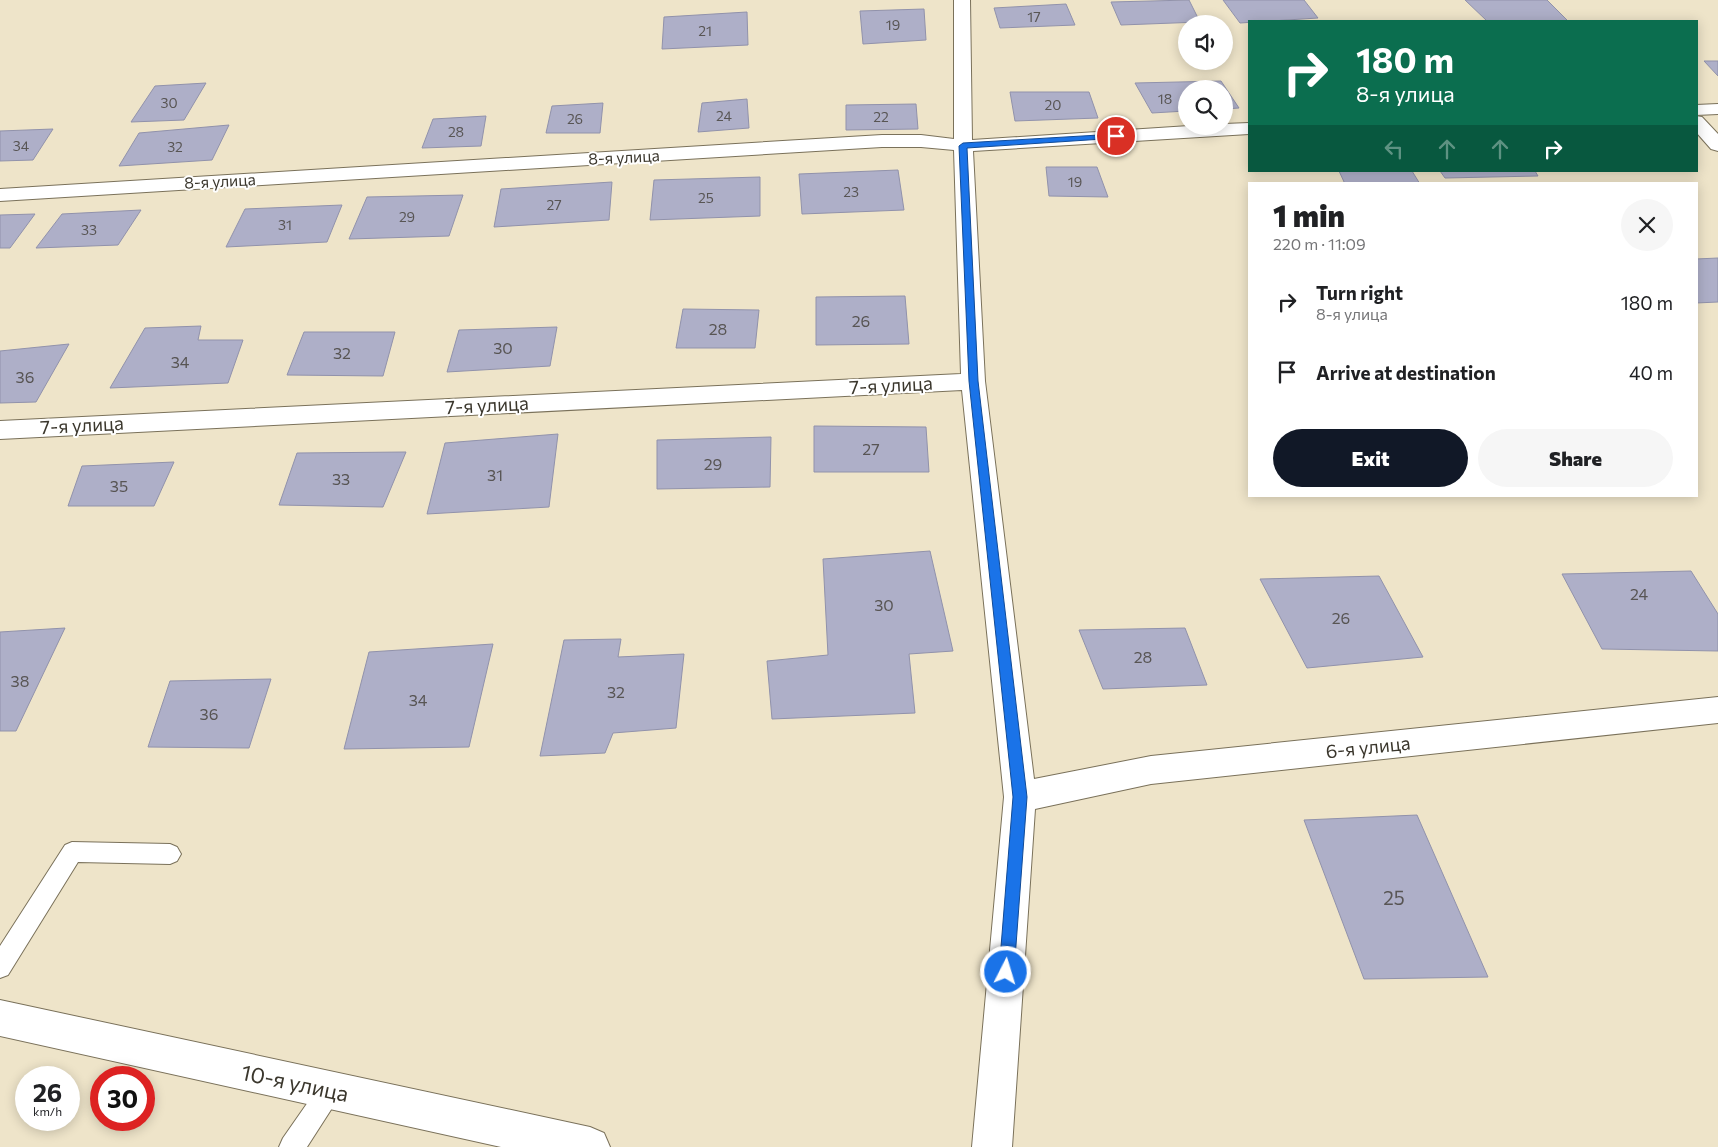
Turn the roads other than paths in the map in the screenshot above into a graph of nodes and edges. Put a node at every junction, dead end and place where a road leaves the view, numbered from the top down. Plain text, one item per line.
1 (962, 0) edge
2 (1718, 109) edge
3 (1698, 110) edge
4 (1698, 123) edge
5 (1248, 128) edge
6 (1718, 145) edge
7 (963, 146) junction
8 (0, 195) edge
9 (974, 381) junction
10 (0, 430) edge
11 (1718, 710) edge
12 (1020, 797) junction
13 (170, 854) dead end
14 (0, 967) edge
15 (0, 1018) edge
16 (331, 1091) junction
17 (292, 1147) edge
18 (590, 1147) edge
19 (992, 1147) edge

1 - 7 street
2 - 3 street
4 - 6 street
5 - 7 street, 8-я улица
7 - 8 street, 8-я улица
7 - 9 street
9 - 10 street, 7-я улица
9 - 12 street
11 - 12 street, 6-я улица
12 - 19 street
13 - 14 lane
15 - 16 street, 10-я улица
16 - 17 lane
16 - 18 street, 10-я улица

